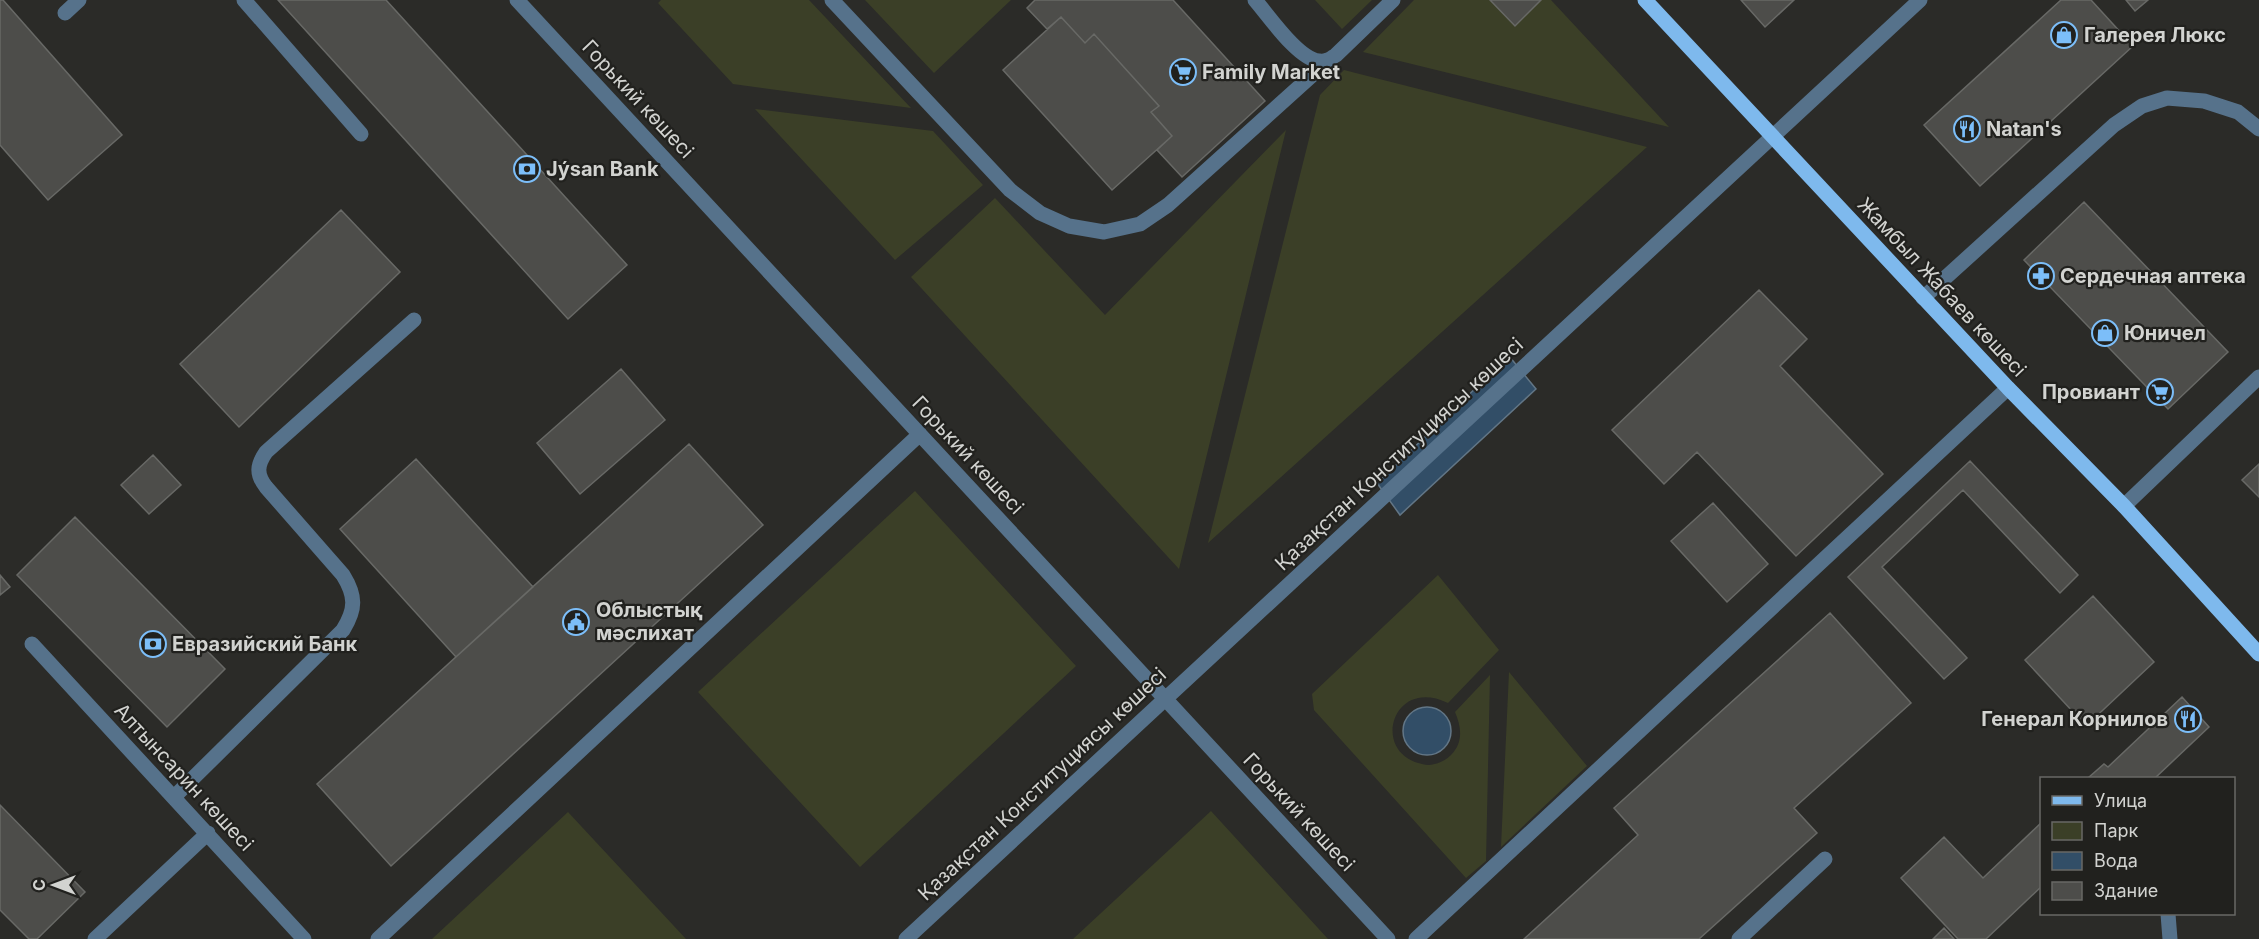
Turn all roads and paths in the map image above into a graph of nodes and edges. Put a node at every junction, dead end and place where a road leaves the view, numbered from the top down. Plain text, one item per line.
1 (79, 0) edge
2 (244, 0) edge
3 (517, 0) edge
4 (832, 0) edge
5 (1255, 0) edge
6 (1393, 0) edge
7 (1645, 0) edge
8 (1920, 0) edge
9 (65, 13) dead end
10 (1329, 60) junction
11 (2259, 129) edge
12 (361, 134) dead end
13 (1773, 136) junction
14 (1923, 298) junction
15 (414, 320) dead end
16 (2259, 378) edge
17 (2008, 388) junction
18 (920, 434) junction
19 (2124, 506) junction
20 (32, 644) dead end
21 (2259, 654) edge
22 (1166, 699) junction
23 (174, 797) junction
24 (208, 833) junction
25 (1825, 859) dead end
26 (2168, 915) edge
27 (95, 939) edge
28 (304, 939) edge
29 (378, 939) edge
30 (906, 939) edge
31 (1388, 939) edge
32 (1416, 939) edge
33 (1739, 939) edge
34 (2170, 939) edge

1 - 9 street
2 - 12 street
3 - 18 street, Горький көшесі
4 - 10 street
5 - 10 street
6 - 10 street
7 - 13 main road, Жамбыл Жабаев көшесі
8 - 13 street, Қазақстан Конституциясы көшесі
11 - 14 street
13 - 14 main road, Жамбыл Жабаев көшесі
13 - 22 street, Қазақстан Конституциясы көшесі
14 - 17 main road, Жамбыл Жабаев көшесі
15 - 23 street
16 - 19 street
17 - 19 main road, Жамбыл Жабаев көшесі
17 - 32 street
18 - 22 street, Горький көшесі
18 - 29 street
19 - 21 main road, Жамбыл Жабаев көшесі
20 - 23 street, Алтынсарин көшесі
22 - 30 street, Қазақстан Конституциясы көшесі
22 - 31 street, Горький көшесі
23 - 24 street, Алтынсарин көшесі
24 - 27 street
24 - 28 street, Алтынсарин көшесі
25 - 33 street
26 - 34 street

